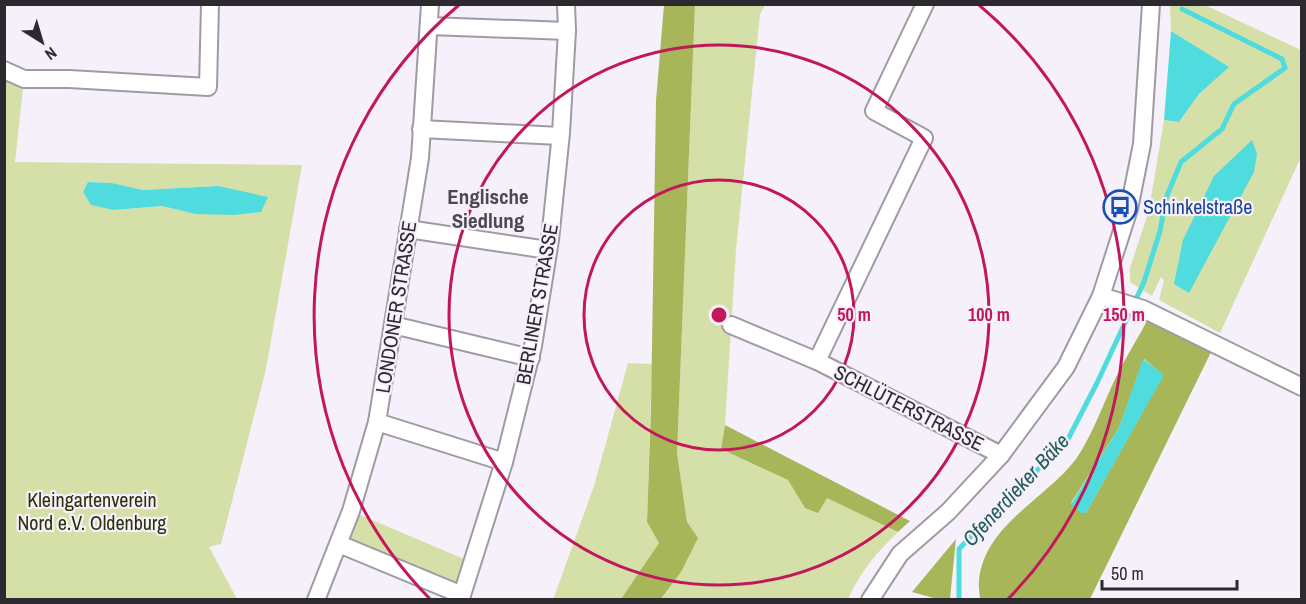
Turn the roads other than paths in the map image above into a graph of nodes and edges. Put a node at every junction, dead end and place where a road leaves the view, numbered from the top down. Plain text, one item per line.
1 (210, 4) edge
2 (430, 4) edge
3 (566, 4) edge
4 (925, 4) edge
5 (1151, 4) edge
6 (429, 26) junction
7 (567, 31) junction
8 (4, 70) edge
9 (421, 129) junction
10 (560, 136) junction
11 (408, 229) junction
12 (548, 250) junction
13 (1101, 296) junction
14 (393, 325) junction
15 (731, 325) dead end
16 (531, 358) junction
17 (817, 361) junction
18 (1302, 387) edge
19 (377, 422) junction
20 (1001, 456) junction
21 (504, 462) junction
22 (339, 544) junction
23 (316, 600) edge
24 (870, 600) edge

1 - 8 street
2 - 6 street, LONDONER STRASSE
3 - 7 street, BERLINER STRASSE
4 - 17 street, SCHLÜTERSTRASSE
5 - 13 street
6 - 7 street
6 - 9 street, LONDONER STRASSE
7 - 10 street, BERLINER STRASSE
9 - 10 street
9 - 11 street, LONDONER STRASSE
10 - 12 street, BERLINER STRASSE
11 - 12 street
11 - 14 street, LONDONER STRASSE
12 - 16 street, BERLINER STRASSE
13 - 18 street
13 - 20 street
14 - 16 street
14 - 19 street, LONDONER STRASSE
15 - 17 street, SCHLÜTERSTRASSE
16 - 21 street, BERLINER STRASSE
17 - 20 street, SCHLÜTERSTRASSE
19 - 21 street
19 - 22 street, LONDONER STRASSE
20 - 24 street
21 - 22 street, BERLINER STRASSE
22 - 23 street, LONDONER STRASSE

